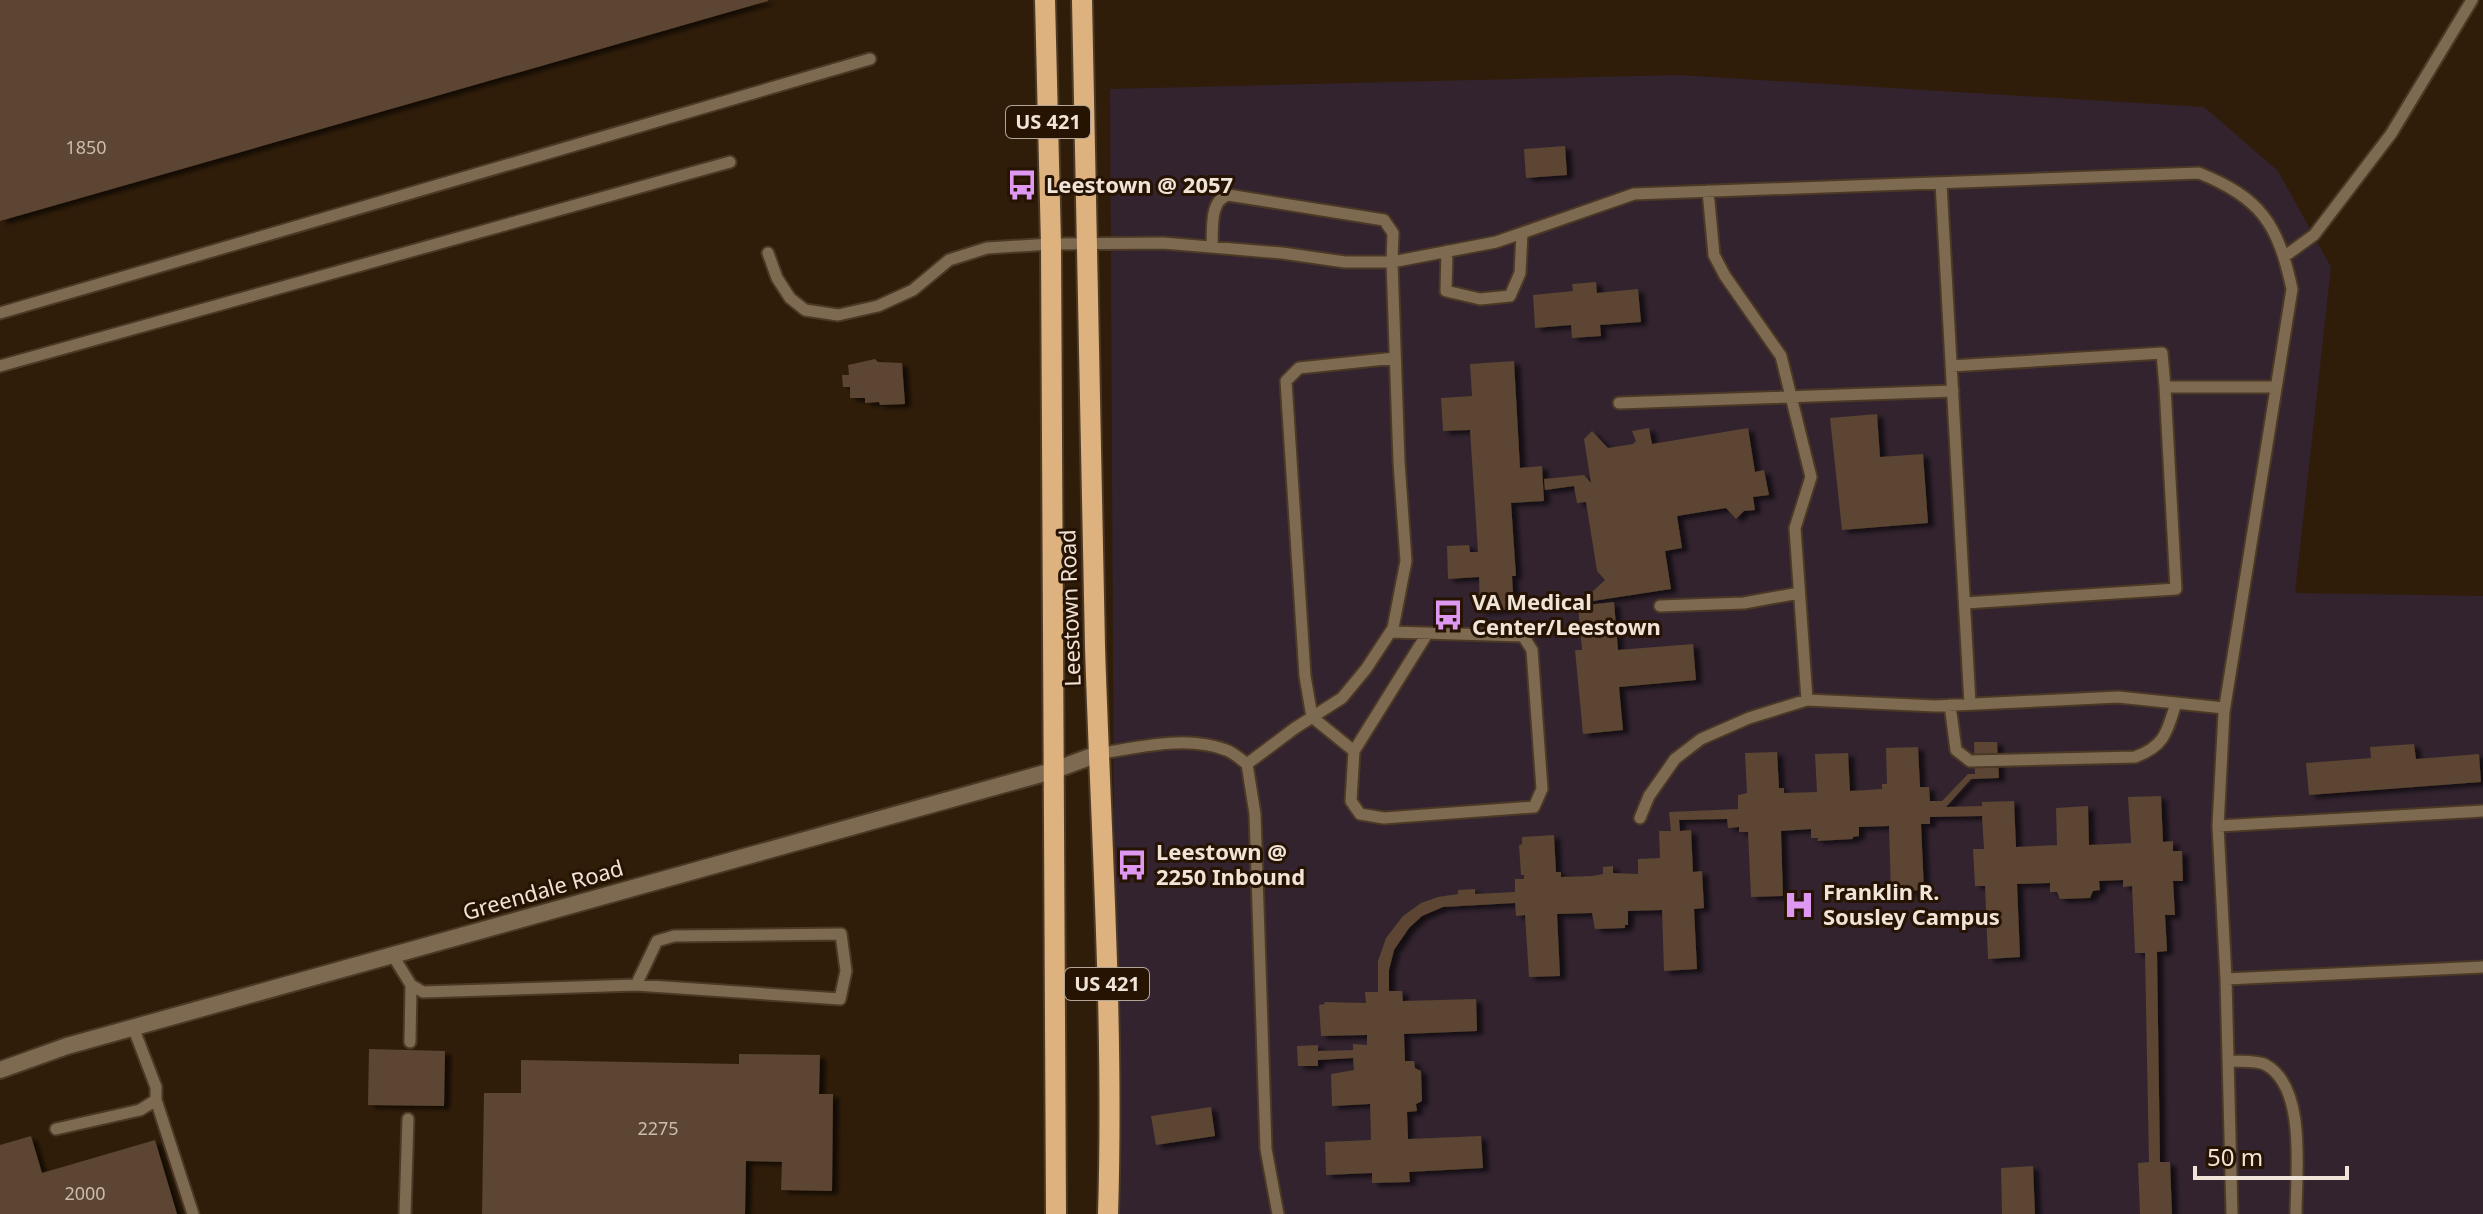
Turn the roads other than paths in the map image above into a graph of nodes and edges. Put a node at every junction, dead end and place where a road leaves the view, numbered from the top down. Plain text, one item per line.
1 (1045, 0) edge
2 (1082, 0) edge
3 (2472, 0) edge
4 (870, 59) dead end
5 (730, 162) dead end
6 (1941, 183) junction
7 (1708, 191) junction
8 (1522, 233) junction
9 (1051, 244) junction
10 (1089, 244) junction
11 (1212, 247) junction
12 (1447, 251) junction
13 (768, 253) dead end
14 (2285, 256) junction
15 (1392, 262) junction
16 (0, 313) edge
17 (1395, 358) junction
18 (0, 366) edge
19 (1951, 366) junction
20 (2165, 387) junction
21 (2276, 387) junction
22 (1953, 391) junction
23 (1791, 398) junction
24 (1619, 403) dead end
25 (1799, 593) junction
26 (1965, 603) junction
27 (1660, 606) dead end
28 (1391, 632) junction
29 (1427, 634) junction
30 (1807, 700) junction
31 (2176, 703) junction
32 (1970, 704) junction
33 (1950, 705) junction
34 (2224, 708) junction
35 (1312, 717) junction
36 (1354, 751) junction
37 (1098, 754) junction
38 (1247, 764) junction
39 (1052, 771) junction
40 (2483, 811) edge
41 (1640, 818) dead end
42 (2218, 826) junction
43 (392, 954) junction
44 (2483, 967) edge
45 (2226, 979) junction
46 (411, 985) junction
47 (636, 985) junction
48 (133, 1027) junction
49 (410, 1042) dead end
50 (2229, 1061) junction
51 (0, 1070) edge
52 (156, 1100) junction
53 (408, 1119) dead end
54 (56, 1129) dead end
55 (193, 1214) edge
56 (405, 1214) edge
57 (1056, 1214) edge
58 (1108, 1214) edge
59 (1278, 1214) edge
60 (2232, 1214) edge
61 (2296, 1214) edge

1 - 9 main road, Leestown Road / US 421
2 - 10 main road, Leestown Road / US 421
3 - 14 lane
4 - 16 lane
5 - 18 lane
6 - 7 lane
6 - 14 lane
6 - 19 lane
7 - 8 lane
7 - 23 lane
8 - 12 lane
8 - 12 lane
9 - 10 lane
9 - 13 lane
9 - 39 main road, Leestown Road
10 - 11 lane
10 - 37 main road, Leestown Road
11 - 15 lane
11 - 15 lane
12 - 15 lane
14 - 21 lane
15 - 17 lane
17 - 28 lane
17 - 35 lane
19 - 20 lane
19 - 22 lane
20 - 21 lane
20 - 26 lane
21 - 34 lane
22 - 23 lane
22 - 26 lane
23 - 24 lane
23 - 25 lane
25 - 27 lane
25 - 30 lane
26 - 32 lane
28 - 29 lane
28 - 35 lane
29 - 36 lane
29 - 36 lane
30 - 33 lane
30 - 41 lane
31 - 32 lane
31 - 33 lane
31 - 34 lane
32 - 33 lane
34 - 42 lane
35 - 36 lane
35 - 38 lane
37 - 38 lane
37 - 39 street, Greendale Road
37 - 58 main road, Leestown Road / US 421
38 - 59 lane
39 - 43 street, Greendale Road
39 - 57 main road, Leestown Road / US 421
40 - 42 lane
42 - 45 lane
43 - 46 lane
43 - 48 street, Greendale Road
44 - 45 lane
45 - 50 lane
46 - 47 lane
46 - 49 lane
47 - 47 lane
48 - 51 street, Greendale Road
48 - 52 lane
50 - 60 lane
50 - 61 lane
52 - 54 lane
52 - 55 lane
53 - 56 lane

